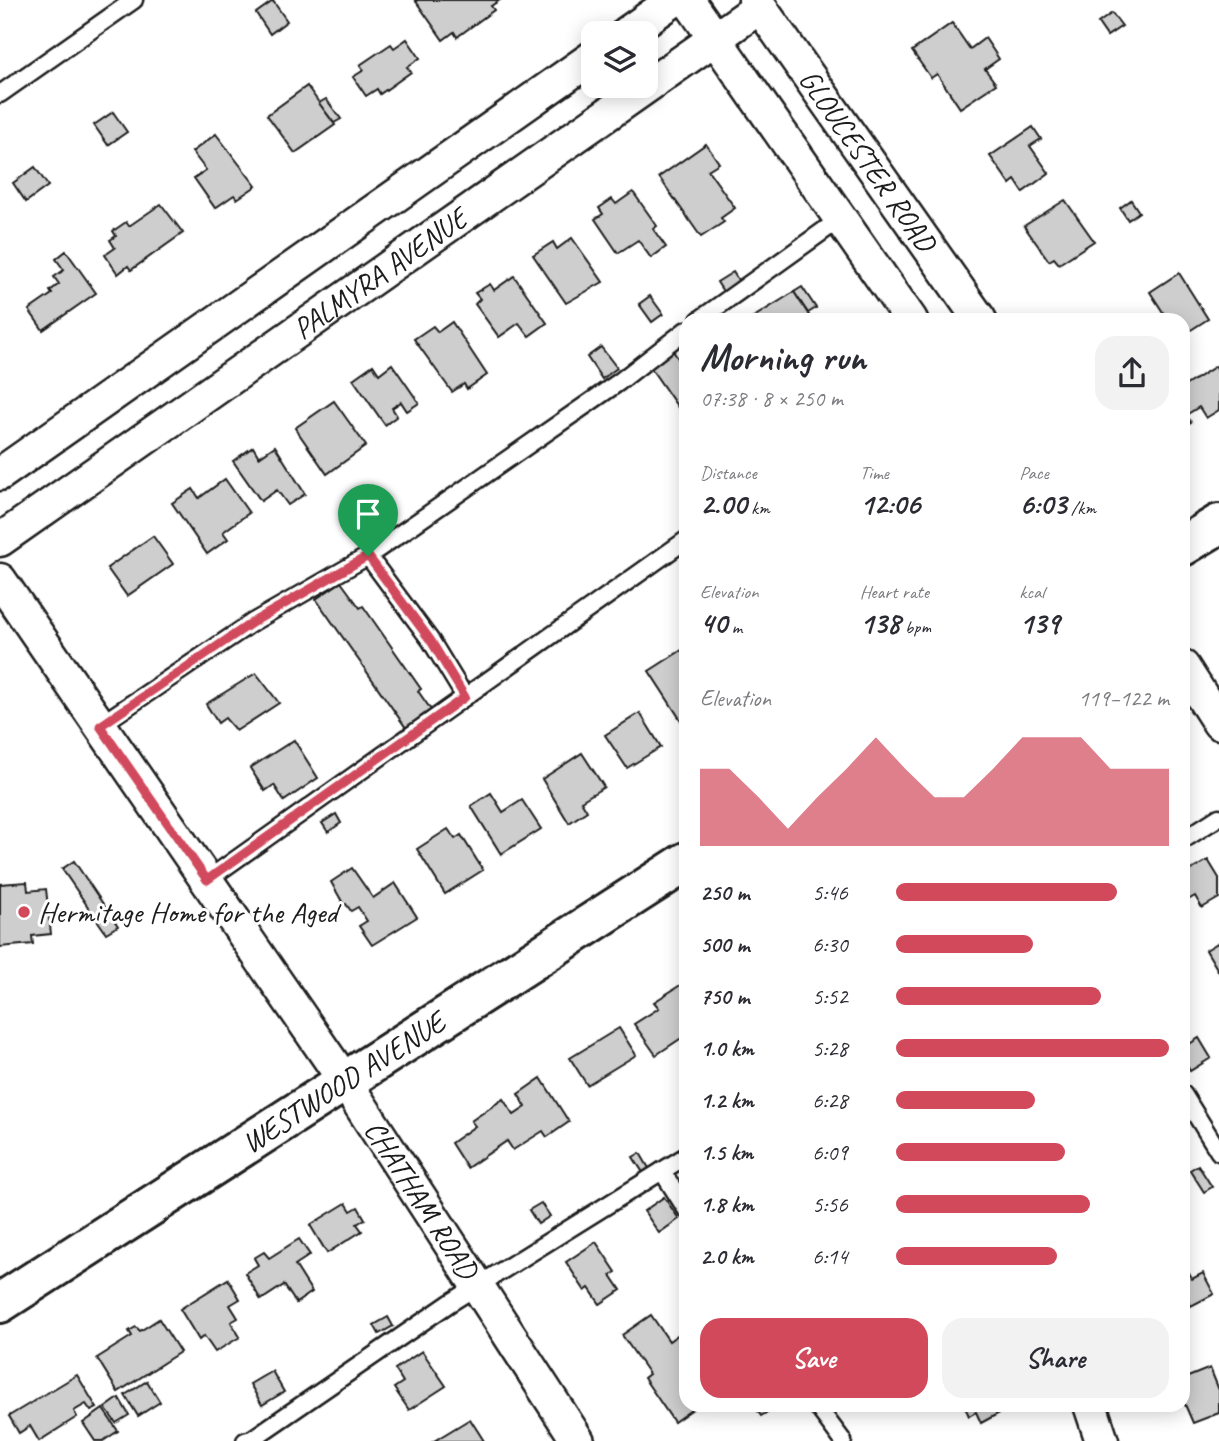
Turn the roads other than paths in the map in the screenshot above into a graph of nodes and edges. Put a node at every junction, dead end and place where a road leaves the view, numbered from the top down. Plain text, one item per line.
1 (134, 0) edge
2 (674, 0) edge
3 (688, 0) edge
4 (757, 4) edge
5 (644, 21) edge
6 (715, 38) junction
7 (581, 65) edge
8 (0, 94) edge
9 (840, 219) junction
10 (709, 313) edge
11 (906, 313) edge
12 (975, 313) edge
13 (679, 335) edge
14 (0, 474) edge
15 (1219, 524) edge
16 (0, 540) edge
17 (1190, 542) edge
18 (679, 545) edge
19 (368, 556) junction
20 (0, 580) edge
21 (1190, 678) edge
22 (465, 697) junction
23 (1219, 723) edge
24 (100, 726) junction
25 (1219, 817) edge
26 (1190, 836) edge
27 (679, 866) edge
28 (207, 880) junction
29 (344, 1080) junction
30 (1190, 1105) edge
31 (1219, 1152) edge
32 (679, 1160) edge
33 (662, 1171) junction
34 (679, 1198) edge
35 (480, 1286) junction
36 (0, 1303) edge
37 (821, 1412) edge
38 (1092, 1412) edge
39 (245, 1441) edge
40 (578, 1441) edge
41 (843, 1441) edge
42 (1102, 1441) edge

1 - 8 lane
2 - 5 street
3 - 6 street, GLOUCESTER ROAD
4 - 6 street, PALMYRA AVENUE
4 - 12 street, GLOUCESTER ROAD
6 - 9 street, GLOUCESTER ROAD
6 - 16 street, PALMYRA AVENUE
7 - 14 street, PALMYRA AVENUE
9 - 10 lane
9 - 11 street, GLOUCESTER ROAD
13 - 19 lane
15 - 17 street
18 - 22 lane
19 - 22 lane
19 - 24 lane
20 - 24 street, CHATHAM ROAD
21 - 23 street
22 - 28 lane
24 - 28 street, CHATHAM ROAD
25 - 26 lane
27 - 29 street, WESTWOOD AVENUE
28 - 29 street, CHATHAM ROAD
29 - 35 street, CHATHAM ROAD
29 - 36 street, WESTWOOD AVENUE
30 - 31 lane
32 - 33 lane
33 - 34 lane
33 - 35 lane
35 - 39 lane
35 - 40 street, CHATHAM ROAD
37 - 41 lane
38 - 42 street

